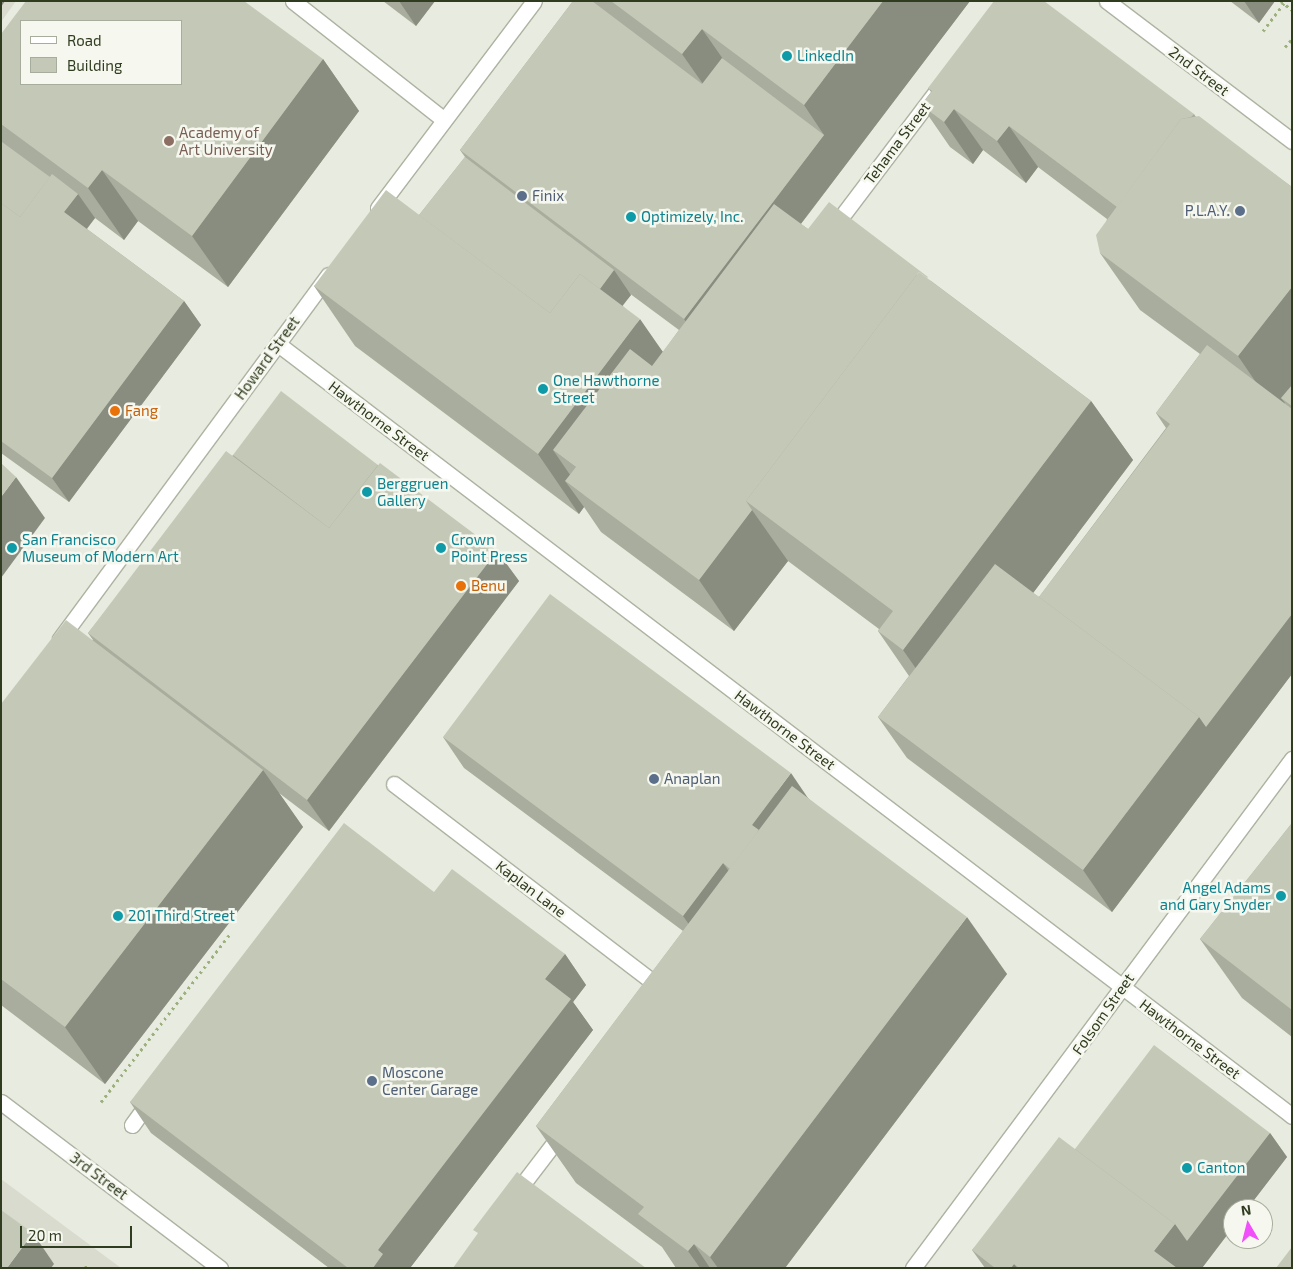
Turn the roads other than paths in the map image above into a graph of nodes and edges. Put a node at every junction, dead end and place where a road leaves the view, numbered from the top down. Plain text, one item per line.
1 (293, 1) edge
2 (534, 1) edge
3 (1107, 1) edge
4 (944, 81) edge
5 (444, 120) junction
6 (1292, 141) edge
7 (845, 212) edge
8 (369, 220) edge
9 (341, 258) edge
10 (278, 344) junction
11 (47, 656) edge
12 (1292, 759) edge
13 (394, 784) dead end
14 (1122, 988) junction
15 (656, 1010) edge
16 (162, 1085) edge
17 (1, 1102) edge
18 (1292, 1116) edge
19 (572, 1119) edge
20 (132, 1125) dead end
21 (506, 1205) edge
22 (220, 1268) edge
23 (913, 1268) edge

1 - 5 street
2 - 5 street
3 - 6 street, 2nd Street
4 - 7 street, Tehama Street
5 - 8 street
9 - 10 street, Howard Street
10 - 11 street, Howard Street
10 - 14 street, Hawthorne Street
12 - 14 street, Folsom Street
13 - 15 street, Kaplan Lane
14 - 18 street, Hawthorne Street
14 - 23 street, Folsom Street
16 - 20 street
17 - 22 street, 3rd Street
19 - 21 street

